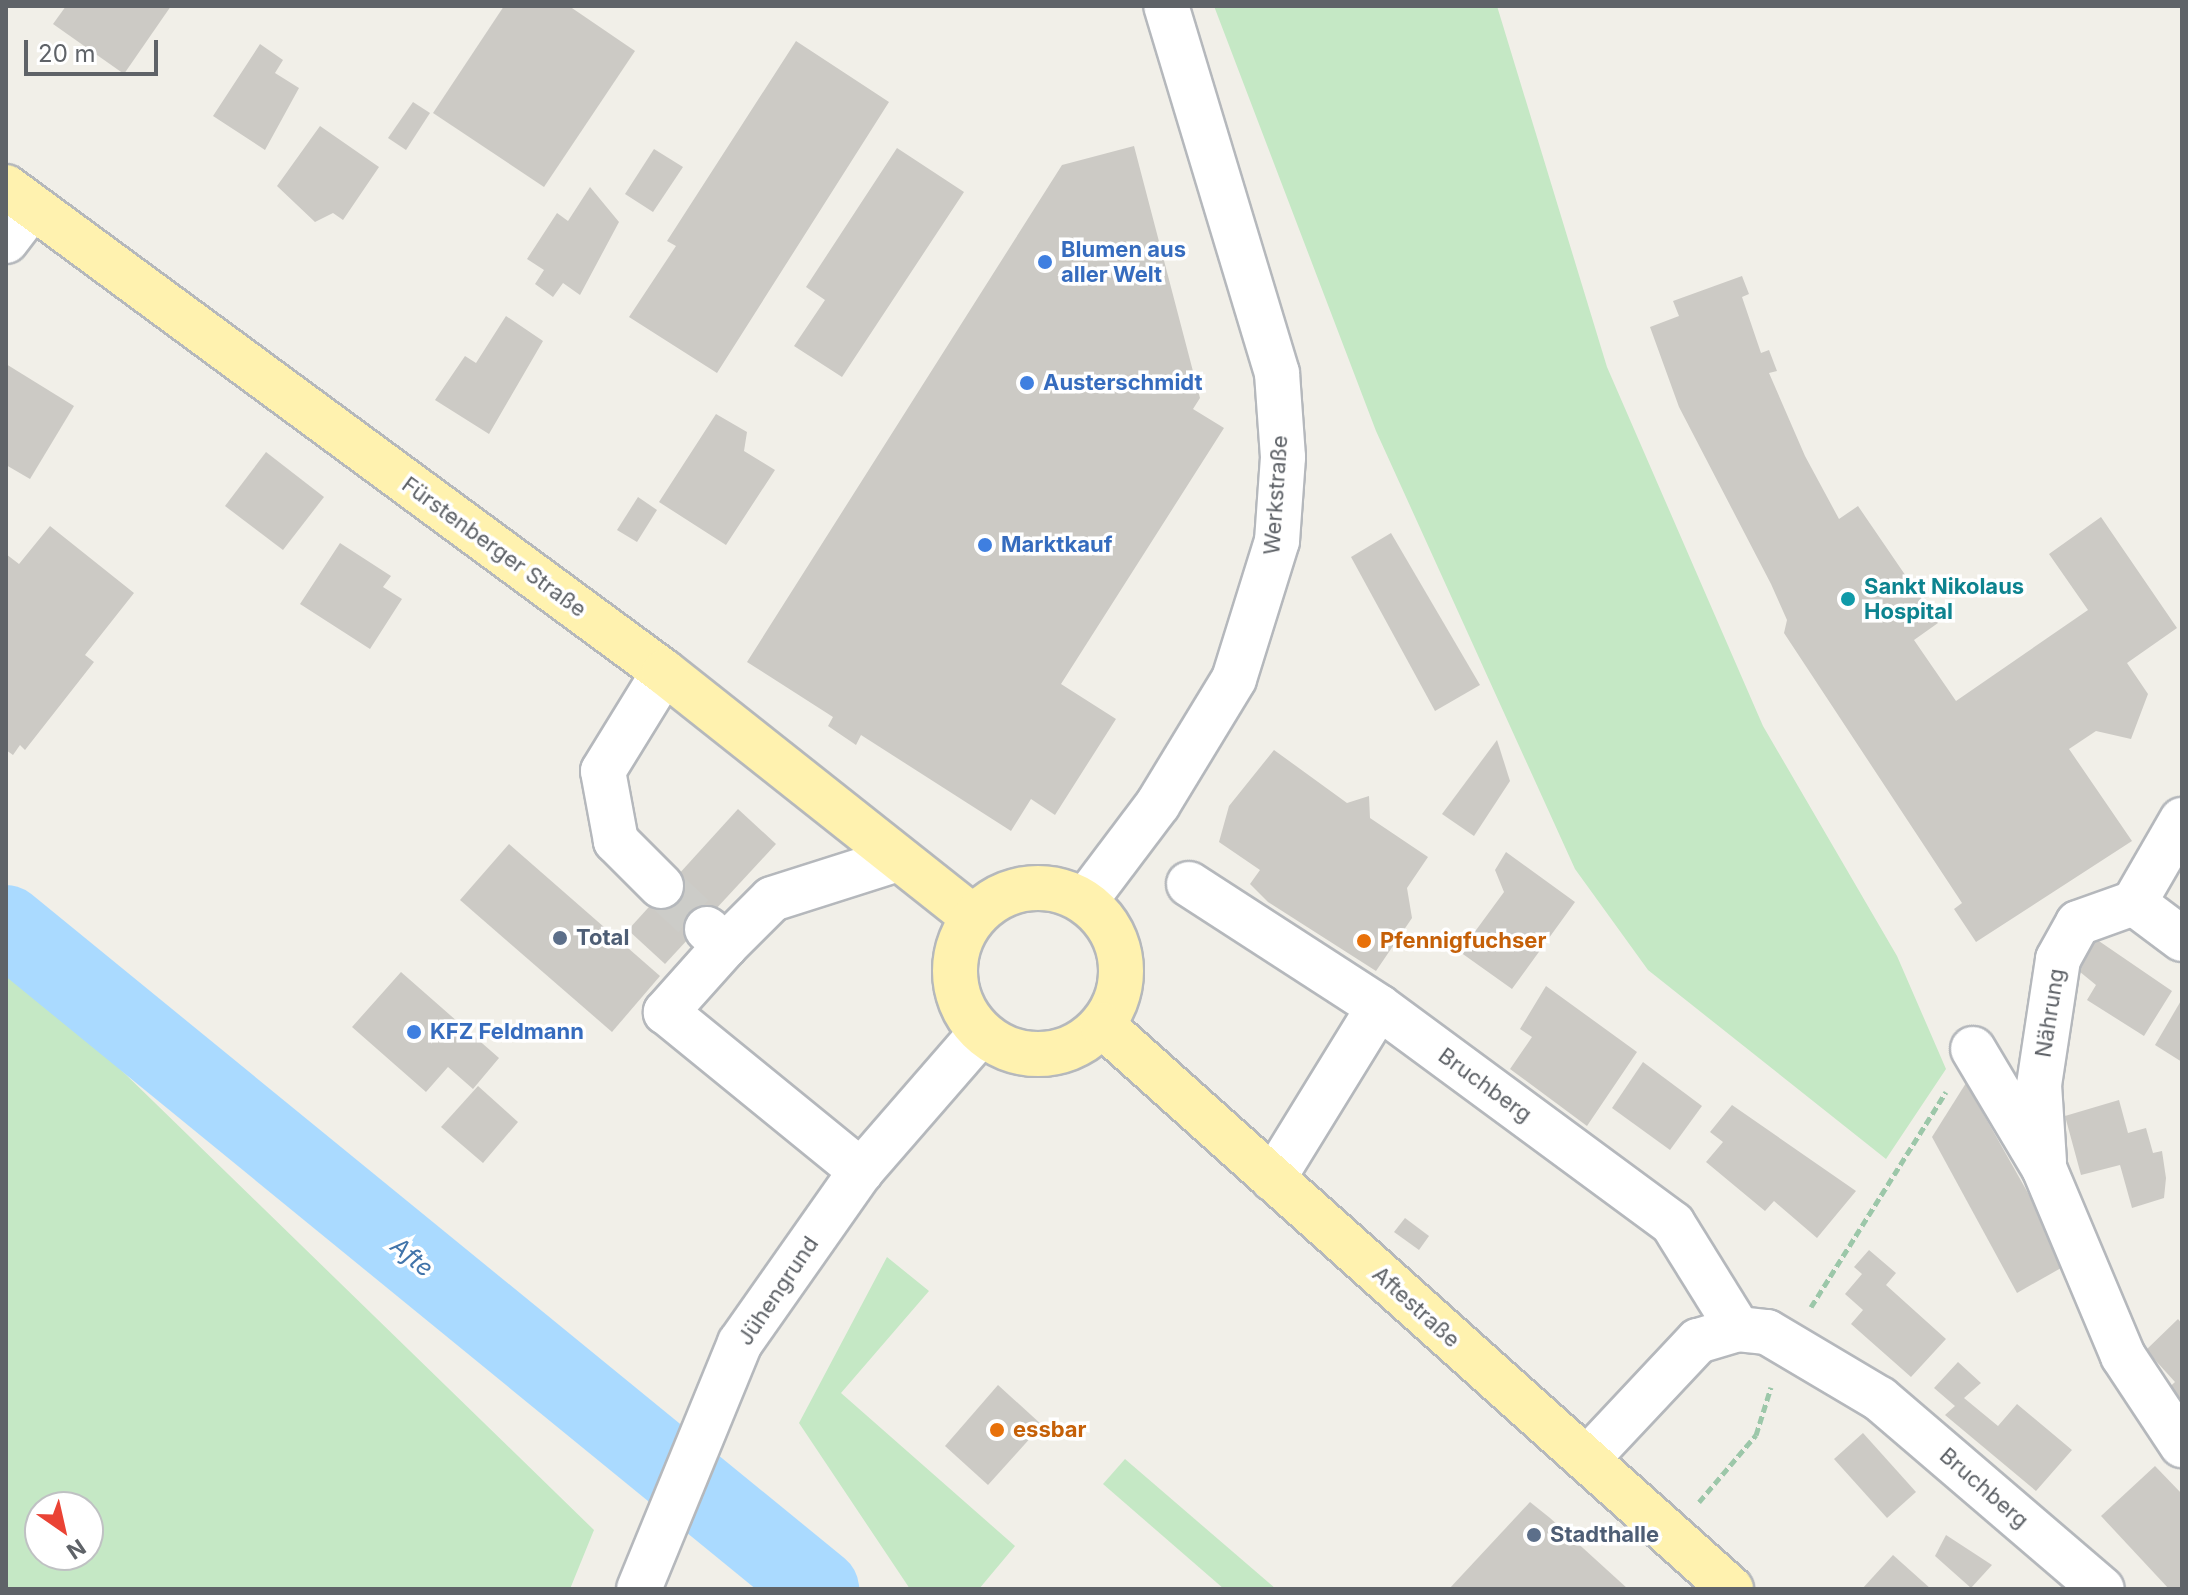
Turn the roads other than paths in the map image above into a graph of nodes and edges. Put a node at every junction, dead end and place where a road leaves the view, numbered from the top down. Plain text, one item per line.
1 (1166, 6) edge
2 (19, 197) edge
3 (6, 241) edge
4 (664, 672) junction
5 (2182, 820) edge
6 (898, 859) junction
7 (1189, 884) dead end
8 (661, 886) tunnel mouth
9 (1085, 901) junction
10 (2134, 903) junction
11 (973, 917) junction
12 (2182, 939) edge
13 (1379, 1007) junction
14 (1102, 1025) junction
15 (981, 1033) junction
16 (1973, 1049) dead end
17 (2044, 1168) junction
18 (861, 1171) junction
19 (1273, 1179) junction
20 (1738, 1329) junction
21 (2182, 1445) edge
22 (1588, 1458) junction
23 (640, 1587) edge
24 (1731, 1589) edge
25 (2102, 1589) edge

1 - 9 street, Werkstraße
2 - 3 street
2 - 4 main road, Fürstenberger Straße
4 - 6 main road, Fürstenberger Straße
4 - 8 street
5 - 10 street
6 - 11 main road, Fürstenberger Straße
6 - 18 street
7 - 13 street, Bruchberg
9 - 11 main road
9 - 14 main road
10 - 12 street
10 - 17 street, Nährung
11 - 15 main road
13 - 19 street
13 - 20 street, Bruchberg
14 - 15 main road
14 - 19 main road, Aftestraße
15 - 18 street, Jühengrund
16 - 17 street, Nährung
17 - 21 street, Nährung
18 - 23 street, Jühengrund
19 - 22 main road, Aftestraße
20 - 22 street, Bruchberg
20 - 25 street, Bruchberg
22 - 24 main road, Aftestraße

